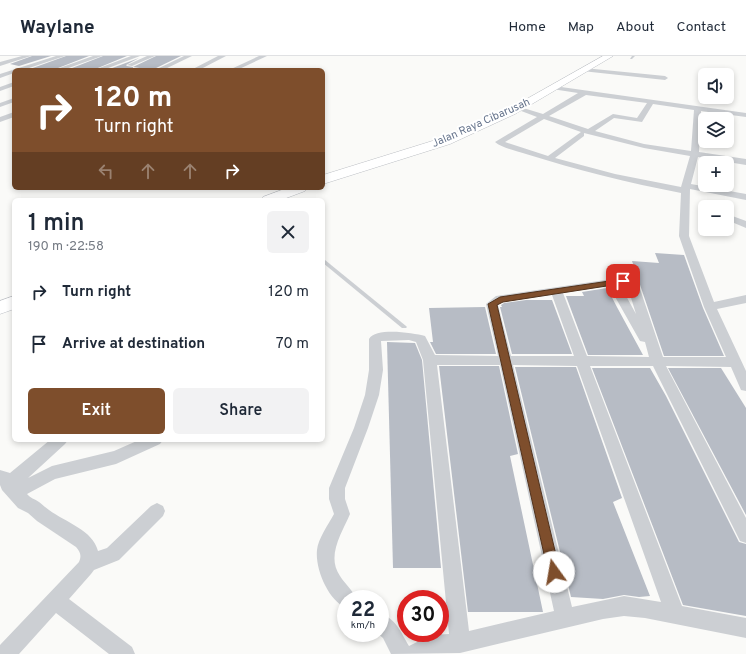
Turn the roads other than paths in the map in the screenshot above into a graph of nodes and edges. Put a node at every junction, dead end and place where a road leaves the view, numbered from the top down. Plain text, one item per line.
1 (24, 56) edge
2 (62, 56) edge
3 (99, 56) edge
4 (137, 56) edge
5 (152, 56) edge
6 (189, 56) edge
7 (223, 56) edge
8 (264, 56) edge
9 (609, 56) edge
10 (81, 62) junction
11 (0, 64) edge
12 (105, 67) joint
13 (23, 68) edge
14 (63, 68) edge
15 (128, 68) edge
16 (162, 68) edge
17 (198, 68) edge
18 (237, 68) edge
19 (584, 70) junction
20 (12, 72) edge
21 (0, 77) edge
22 (665, 78) dead end
23 (12, 82) edge
24 (12, 84) edge
25 (554, 88) junction
26 (0, 89) edge
27 (584, 93) junction
28 (12, 101) edge
29 (650, 103) junction
30 (0, 105) edge
31 (698, 108) junction
32 (514, 110) junction
33 (12, 115) edge
34 (746, 115) edge
35 (613, 116) junction
36 (538, 118) junction
37 (0, 120) edge
38 (12, 123) edge
39 (590, 132) junction
40 (581, 134) junction
41 (694, 157) junction
42 (698, 158) edge
43 (549, 159) junction
44 (746, 162) edge
45 (734, 166) edge
46 (746, 169) edge
47 (325, 179) edge
48 (686, 189) junction
49 (289, 190) edge
50 (746, 197) edge
51 (272, 198) edge
52 (734, 220) edge
53 (746, 225) edge
54 (325, 263) edge
55 (556, 291) junction
56 (746, 299) edge
57 (734, 302) junction
58 (12, 303) edge
59 (710, 307) junction
60 (0, 308) edge
61 (746, 311) edge
62 (404, 327) dead end
63 (430, 360) junction
64 (504, 361) junction
65 (582, 362) junction
66 (658, 362) junction
67 (735, 362) junction
68 (746, 386) edge
69 (58, 442) edge
70 (150, 442) edge
71 (8, 485) edge
72 (157, 511) dead end
73 (746, 535) edge
74 (88, 562) junction
75 (340, 590) edge
76 (56, 601) junction
77 (675, 613) junction
78 (565, 617) junction
79 (746, 628) edge
80 (389, 630) edge
81 (460, 644) junction
82 (5, 654) edge
83 (125, 654) edge
84 (402, 654) edge
85 (415, 654) edge

1 - 11 street
2 - 13 street
3 - 10 street
4 - 12 street
5 - 15 street
6 - 16 street
7 - 17 street
8 - 18 street
9 - 19 main road, Jalan Raya Cibarusah
10 - 12 street
10 - 14 street
19 - 22 street
19 - 25 main road, Jalan Raya Cibarusah
20 - 21 street
21 - 23 street
24 - 26 street
25 - 27 street
25 - 32 main road, Jalan Raya Cibarusah
27 - 29 street
27 - 36 street
28 - 30 street
29 - 31 street
29 - 35 street
29 - 35 street
31 - 34 street
31 - 41 street
32 - 36 street
32 - 47 main road, Jalan Raya Cibarusah
33 - 37 street
35 - 39 street
36 - 39 street
36 - 40 street
36 - 43 street
37 - 38 street
39 - 41 street
40 - 41 street
40 - 43 street
41 - 42 street
41 - 44 street
41 - 48 street
43 - 48 street
45 - 46 street
48 - 50 street
48 - 59 street
49 - 51 main road
52 - 53 street
54 - 62 lane
55 - 64 street
55 - 65 street
55 - 66 street
56 - 57 street
57 - 59 street
57 - 61 street
58 - 60 main road
59 - 67 street
63 - 64 street
63 - 75 street
63 - 81 street
64 - 65 street
64 - 78 street
65 - 66 street
65 - 77 street
66 - 67 street
66 - 73 street
67 - 68 street
69 - 71 street
70 - 71 street
71 - 74 street
72 - 74 street
74 - 76 street
76 - 82 street
76 - 83 street
77 - 78 street
77 - 79 street
78 - 81 street
80 - 84 street
81 - 85 street

